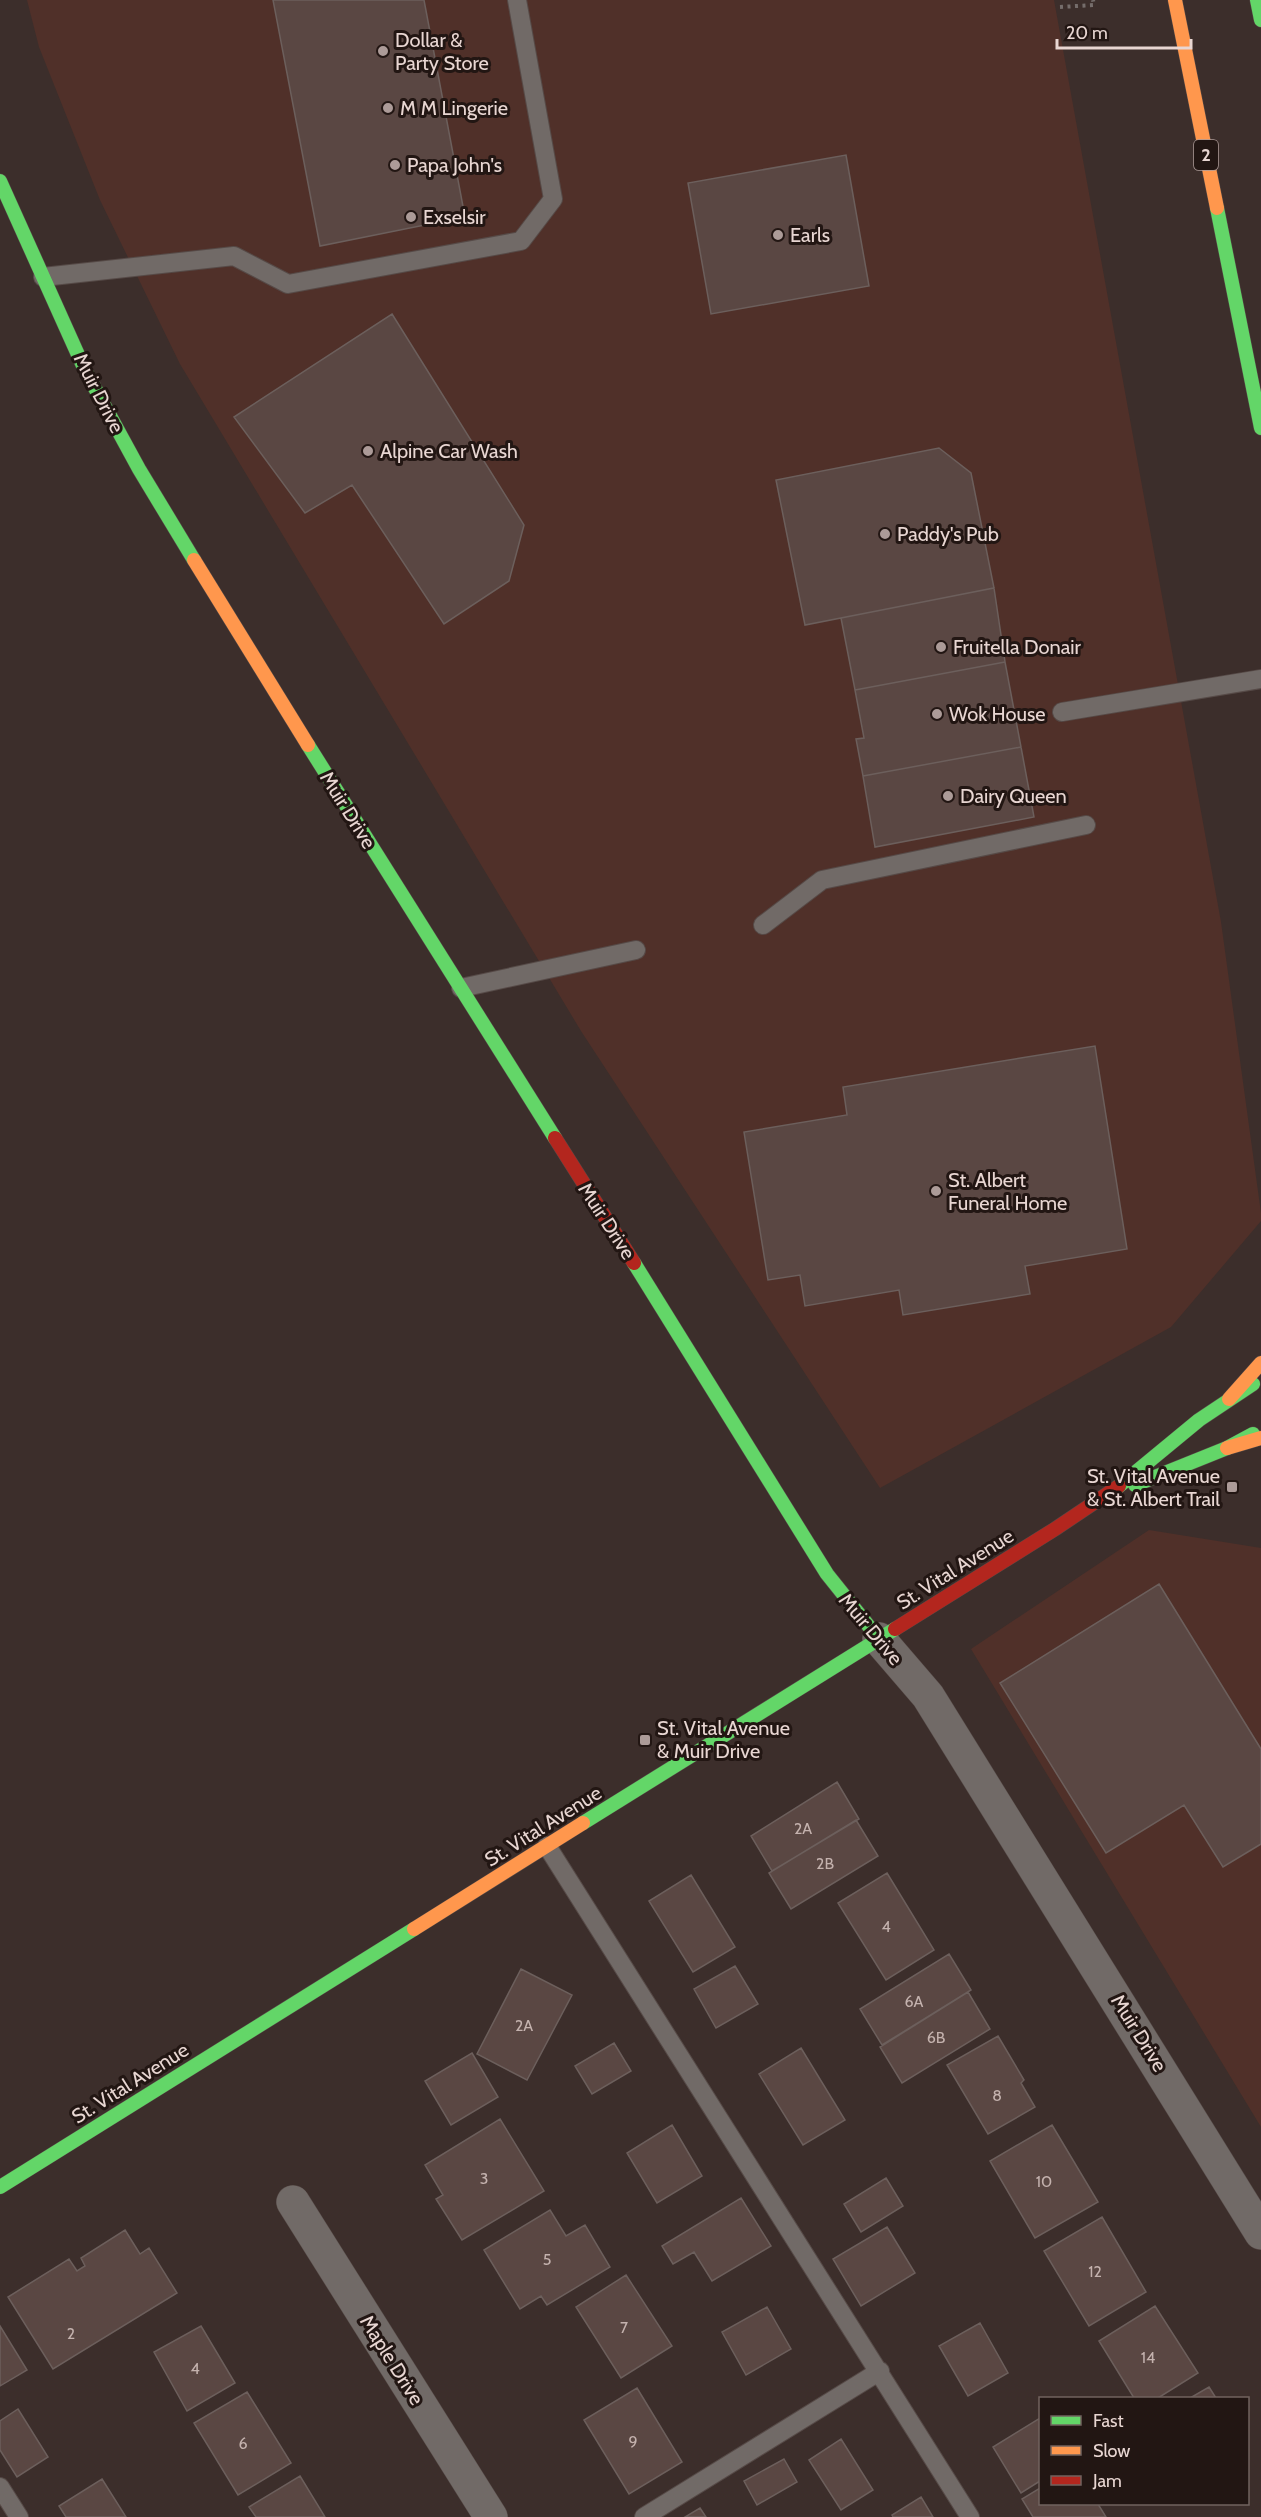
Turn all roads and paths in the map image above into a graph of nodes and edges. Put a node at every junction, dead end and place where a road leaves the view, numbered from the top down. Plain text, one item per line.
1 (517, 0) edge
2 (1093, 0) edge
3 (1175, 0) edge
4 (1257, 0) edge
5 (1060, 7) dead end
6 (1261, 20) edge
7 (0, 181) edge
8 (43, 277) junction
9 (1261, 428) edge
10 (1261, 679) edge
11 (1062, 712) dead end
12 (1086, 825) dead end
13 (763, 925) dead end
14 (636, 950) dead end
15 (461, 988) junction
16 (1261, 1363) edge
17 (1261, 1380) edge
18 (1228, 1399) junction
19 (1261, 1430) edge
20 (1261, 1438) edge
21 (1227, 1448) junction
22 (1106, 1496) junction
23 (879, 1639) junction
24 (547, 1846) junction
25 (0, 2187) edge
26 (293, 2202) dead end
27 (1261, 2233) edge
28 (880, 2371) junction
29 (0, 2487) edge
30 (19, 2517) edge
31 (491, 2517) edge
32 (644, 2517) edge
33 (970, 2517) edge

1 - 8 lane
2 - 5 path
3 - 9 street, 2
4 - 6 street
7 - 8 street, Muir Drive
8 - 15 street, Muir Drive
10 - 11 lane
12 - 13 lane
14 - 15 lane
15 - 23 street, Muir Drive
16 - 18 street
17 - 18 street, St. Vital Avenue
18 - 22 street, St. Vital Avenue
19 - 21 street, St. Vital Avenue
20 - 21 street
21 - 22 street, St. Vital Avenue
22 - 23 street, St. Vital Avenue
23 - 24 street, St. Vital Avenue
23 - 27 street, Muir Drive
24 - 25 street, St. Vital Avenue
24 - 28 lane
26 - 31 street, Maple Drive
28 - 32 lane
28 - 33 lane
29 - 30 lane

